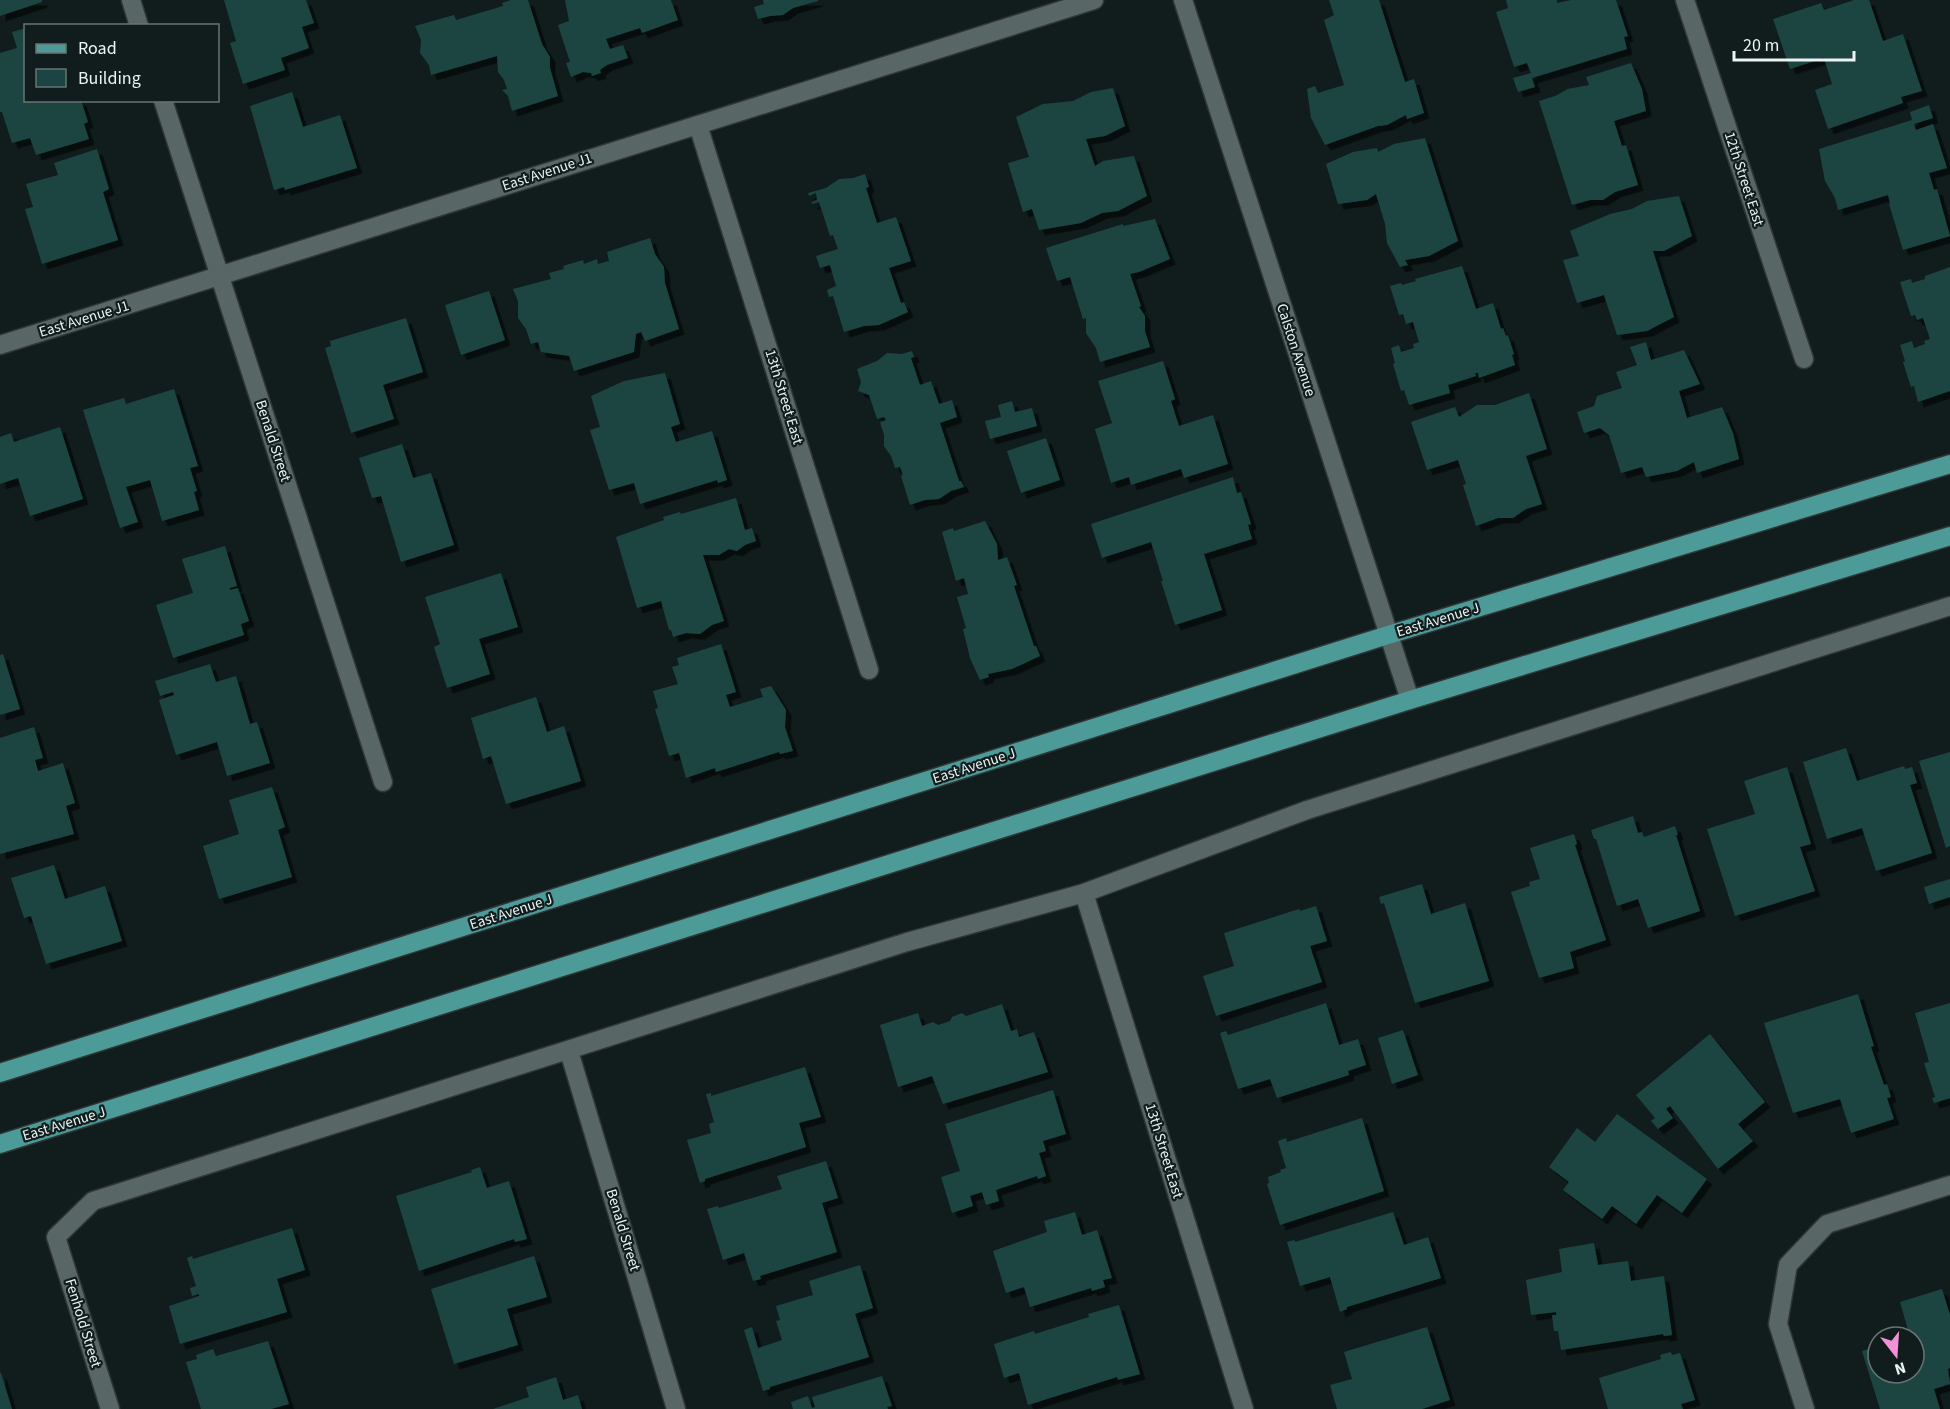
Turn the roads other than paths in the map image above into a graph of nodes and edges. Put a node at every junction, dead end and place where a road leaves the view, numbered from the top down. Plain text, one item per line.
1 (131, 0) edge
2 (1094, 0) edge
3 (1183, 0) edge
4 (1685, 0) edge
5 (138, 24) edge
6 (164, 102) edge
7 (698, 125) junction
8 (219, 276) junction
9 (0, 345) edge
10 (1804, 359) dead end
11 (1950, 464) edge
12 (1950, 536) edge
13 (1950, 606) edge
14 (1389, 635) junction
15 (869, 670) dead end
16 (1410, 700) junction
17 (383, 782) dead end
18 (1084, 893) junction
19 (569, 1051) junction
20 (0, 1073) edge
21 (0, 1144) edge
22 (1950, 1185) edge
23 (110, 1409) edge
24 (676, 1409) edge
25 (1244, 1409) edge
26 (1805, 1409) edge

1 - 5 street
2 - 7 street, East Avenue J1
3 - 14 street, Calston Avenue
4 - 10 street, 12th Street East
6 - 8 street, Benald Street
7 - 8 street, East Avenue J1
7 - 15 street, 13th Street East
8 - 9 street, East Avenue J1
8 - 17 street, Benald Street
11 - 14 main road, East Avenue J
12 - 16 main road, East Avenue J
13 - 18 street
14 - 16 street, Calston Avenue
14 - 20 main road, East Avenue J
16 - 21 main road, East Avenue J
18 - 19 street
18 - 25 street, 13th Street East
19 - 23 street, Fenhold Street
19 - 24 street, Benald Street
22 - 26 street

